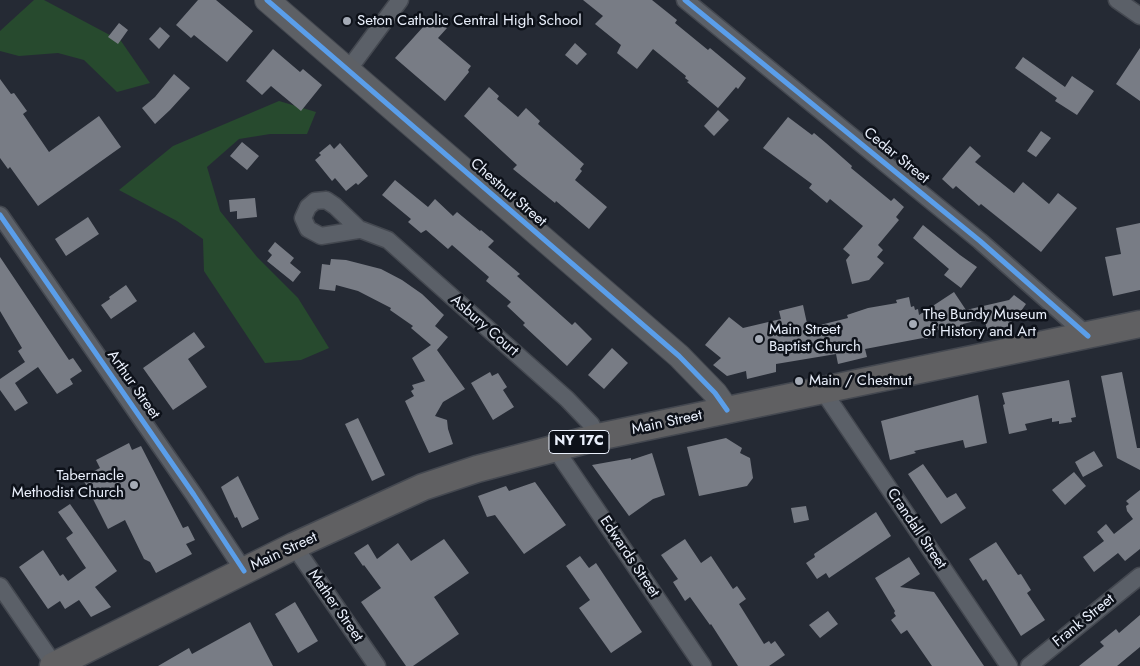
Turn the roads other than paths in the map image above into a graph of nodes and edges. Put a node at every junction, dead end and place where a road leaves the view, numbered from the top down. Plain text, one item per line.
1 (267, 0) edge
2 (400, 0) edge
3 (685, 0) edge
4 (1118, 0) edge
5 (1140, 16) edge
6 (348, 70) junction
7 (0, 215) edge
8 (359, 229) dead end
9 (1140, 324) edge
10 (1088, 336) junction
11 (822, 391) junction
12 (727, 410) junction
13 (598, 437) junction
14 (554, 447) junction
15 (294, 546) junction
16 (244, 571) junction
17 (1140, 576) edge
18 (0, 586) edge
19 (54, 666) edge
20 (377, 666) edge
21 (703, 666) edge
22 (1009, 666) edge
23 (1029, 666) edge

1 - 6 street, Chestnut Street
2 - 6 street
3 - 10 street, Cedar Street
4 - 5 street
6 - 12 street, Chestnut Street
7 - 16 street, Arthur Street
8 - 13 street, Asbury Court
9 - 10 main road, Main Street / NY 17C
10 - 11 main road, Main Street / NY 17C
11 - 12 main road, Main Street / NY 17C
11 - 22 street, Crandall Street
12 - 13 main road, Main Street / NY 17C
13 - 14 main road, Main Street / NY 17C
14 - 15 main road, Main Street / NY 17C
14 - 21 street, Edwards Street
15 - 16 main road, Main Street / NY 17C
15 - 20 street, Mather Street
16 - 19 main road, Main Street / NY 17C
17 - 23 street, Frank Street
18 - 19 street

